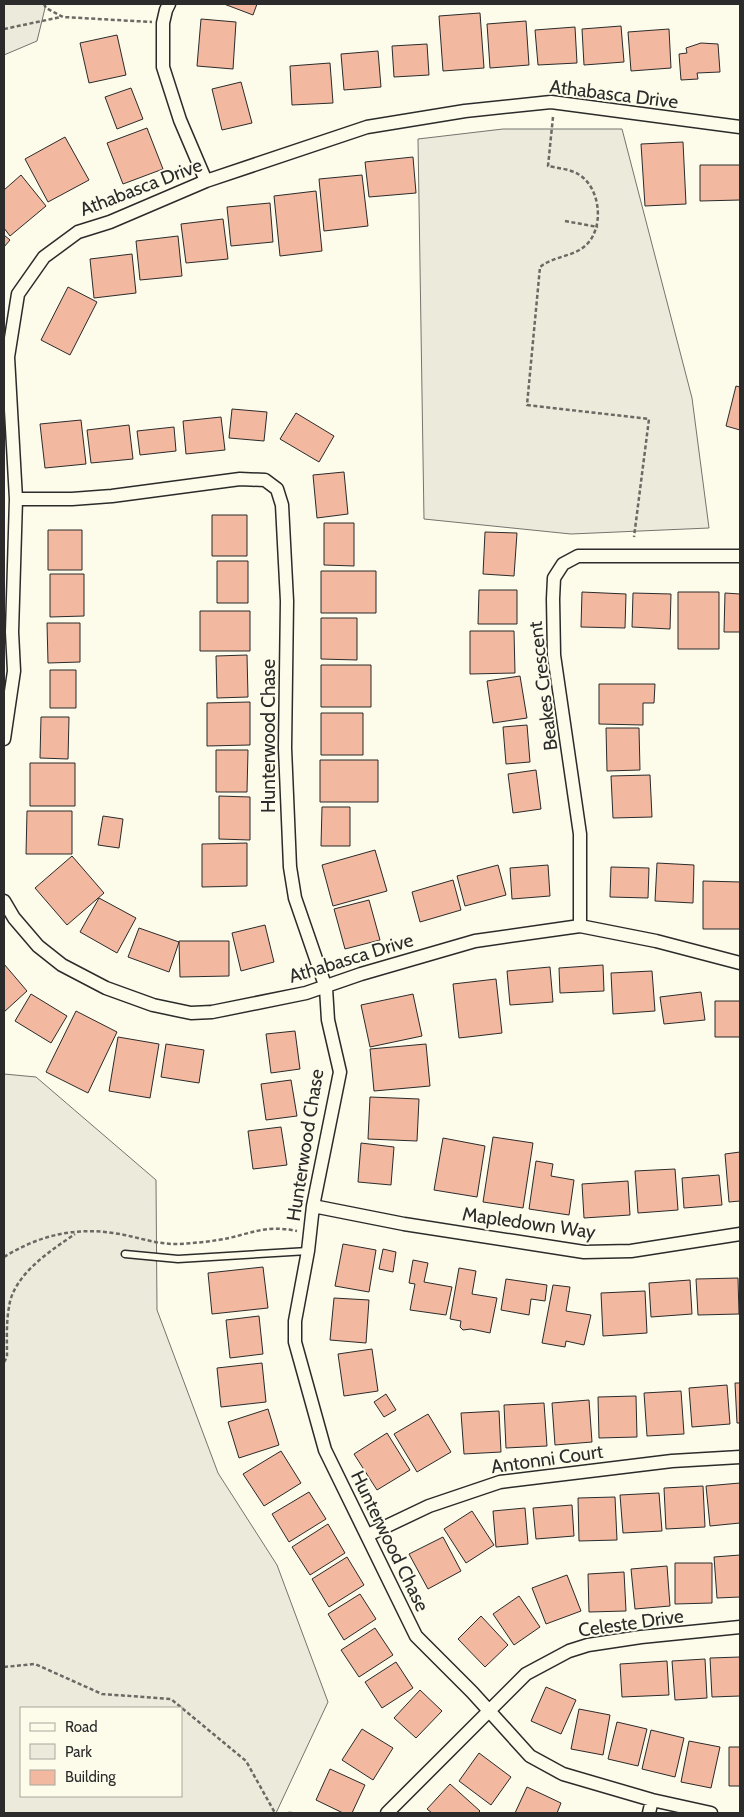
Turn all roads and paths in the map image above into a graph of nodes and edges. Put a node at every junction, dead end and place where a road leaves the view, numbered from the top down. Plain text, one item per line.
1 (44, 4) edge
2 (169, 4) edge
3 (63, 17) junction
4 (164, 23) junction
5 (4, 29) edge
6 (553, 117) dead end
7 (740, 127) edge
8 (206, 181) junction
9 (565, 221) dead end
10 (598, 227) junction
11 (16, 499) junction
12 (634, 537) dead end
13 (740, 556) edge
14 (4, 739) edge
15 (4, 901) edge
16 (580, 926) junction
17 (740, 963) edge
18 (326, 988) junction
19 (314, 1206) junction
20 (76, 1233) junction
21 (310, 1234) junction
22 (740, 1234) edge
23 (308, 1251) junction
24 (125, 1254) dead end
25 (4, 1257) edge
26 (4, 1362) edge
27 (740, 1457) edge
28 (368, 1535) junction
29 (740, 1626) edge
30 (4, 1667) edge
31 (181, 1707) edge
32 (182, 1708) edge
33 (488, 1712) junction
34 (652, 1800) junction
35 (274, 1813) edge
36 (288, 1813) edge
37 (292, 1813) edge
38 (387, 1813) edge
39 (649, 1813) edge
40 (711, 1813) edge

1 - 3 path
2 - 4 street
3 - 4 path
3 - 5 path
4 - 8 street
6 - 10 path
7 - 8 street, Athabasca Drive
8 - 11 street, Athabasca Drive
9 - 10 path
10 - 12 path
11 - 14 street, Athabasca Drive
11 - 18 street, Hunterwood Chase
13 - 16 street, Beakes Crescent
15 - 18 street, Athabasca Drive
16 - 17 street, Athabasca Drive
16 - 18 street, Athabasca Drive
18 - 19 street, Hunterwood Chase
19 - 21 street, Hunterwood Chase
19 - 22 street, Mapledown Way
20 - 21 path
20 - 25 path
20 - 26 path
21 - 23 street, Hunterwood Chase
23 - 24 lane
23 - 28 street, Hunterwood Chase
27 - 28 street, Antonni Court
28 - 33 street, Hunterwood Chase
29 - 33 street, Celeste Drive
30 - 31 path
32 - 35 path
33 - 34 street, Hunterwood Chase
33 - 38 street, Celeste Drive
34 - 39 street
34 - 40 street, Hunterwood Chase
36 - 37 path

